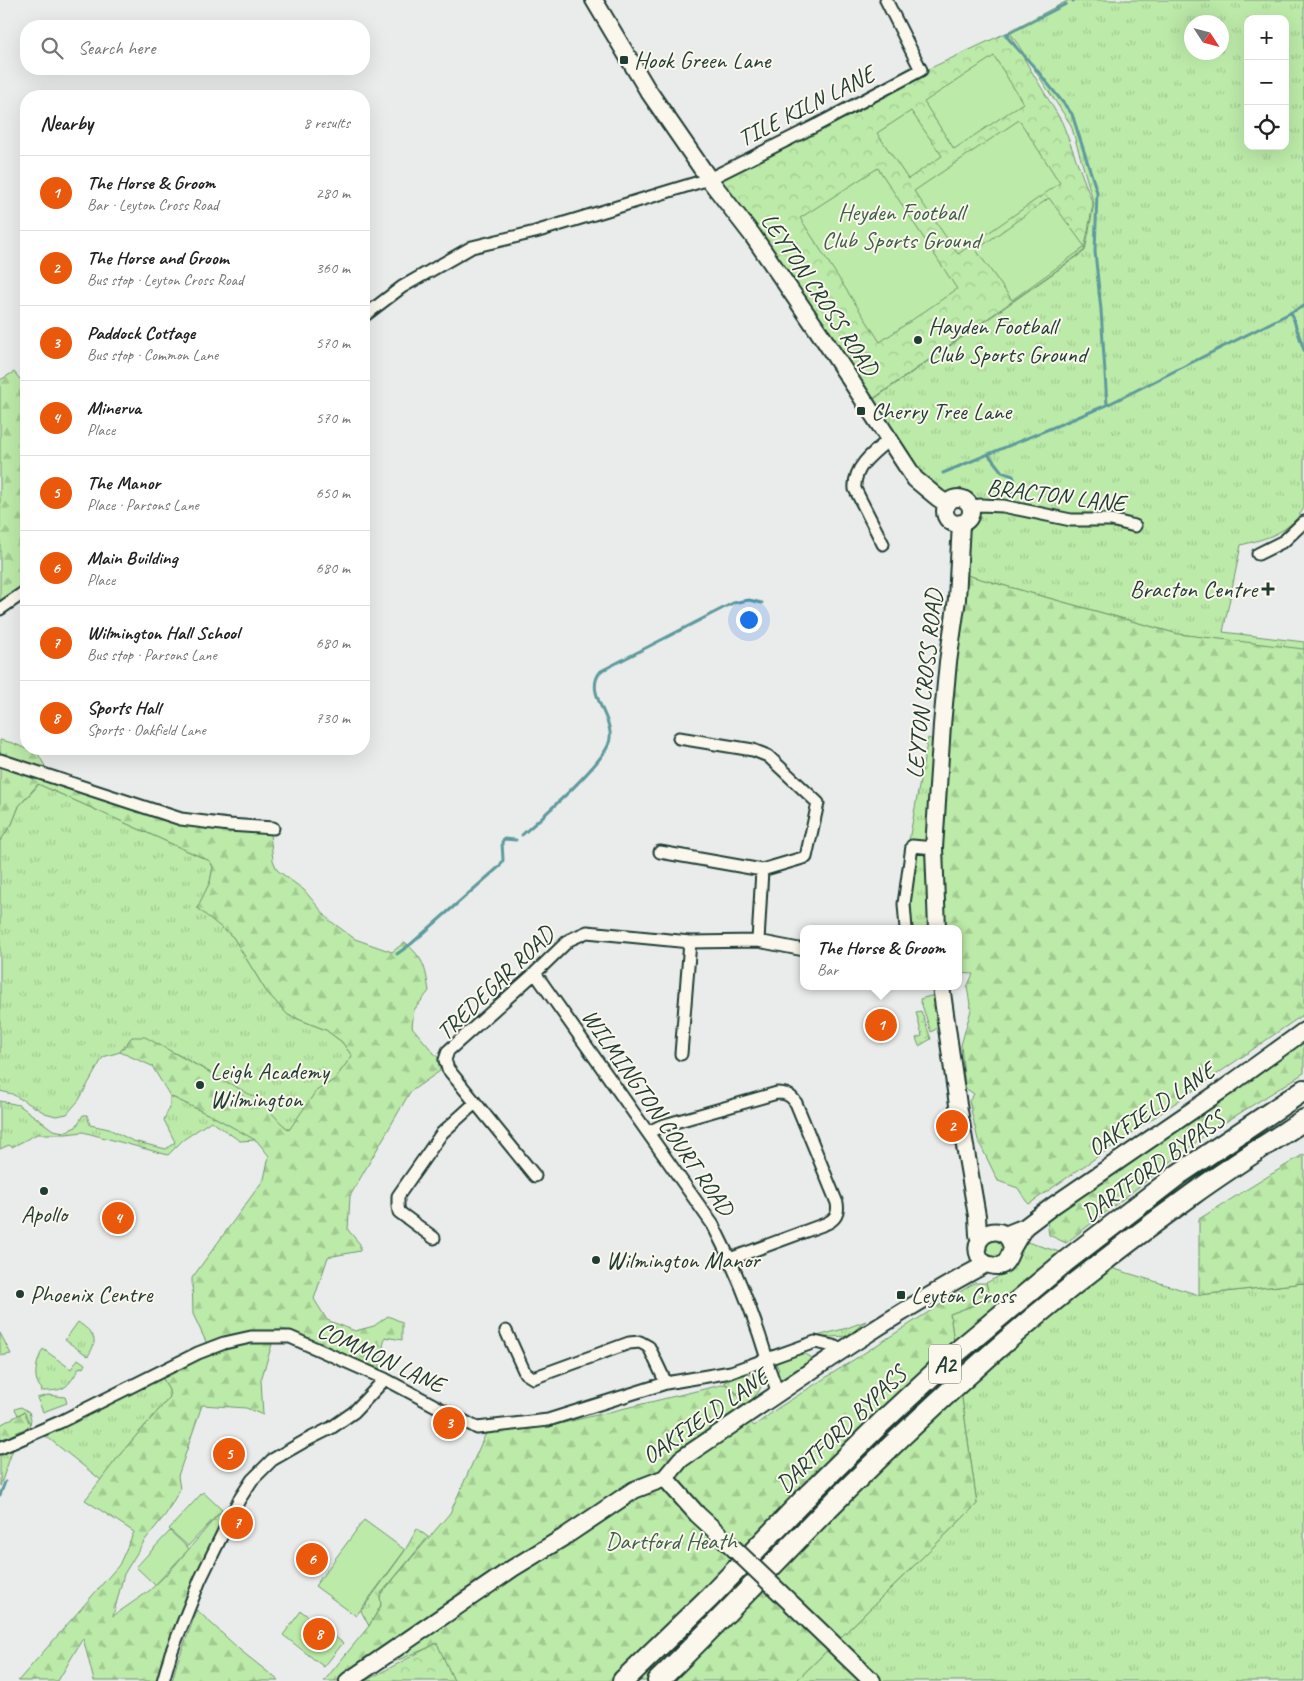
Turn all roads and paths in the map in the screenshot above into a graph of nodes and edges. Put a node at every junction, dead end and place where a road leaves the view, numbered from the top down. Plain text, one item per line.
1 (594, 0) edge
2 (886, 0) edge
3 (709, 179) junction
4 (370, 311) edge
5 (890, 439) junction
6 (948, 504) junction
7 (971, 506) junction
8 (1304, 522) edge
9 (961, 524) junction
10 (1136, 526) dead end
11 (883, 544) dead end
12 (1258, 554) dead end
13 (20, 594) edge
14 (0, 609) edge
15 (679, 738) dead end
16 (0, 760) edge
17 (273, 828) dead end
18 (934, 848) junction
19 (660, 852) dead end
20 (762, 870) junction
21 (906, 925) edge
22 (937, 925) edge
23 (758, 941) junction
24 (690, 942) junction
25 (800, 949) edge
26 (535, 973) junction
27 (941, 990) edge
28 (1304, 1031) edge
29 (681, 1054) dead end
30 (1304, 1090) edge
31 (475, 1103) junction
32 (1304, 1120) edge
33 (1304, 1131) edge
34 (649, 1132) junction
35 (535, 1176) dead end
36 (1194, 1194) junction
37 (434, 1238) dead end
38 (993, 1245) junction
39 (730, 1259) junction
40 (506, 1330) dead end
41 (841, 1350) junction
42 (767, 1359) junction
43 (385, 1379) junction
44 (666, 1383) junction
45 (778, 1393) junction
46 (0, 1448) edge
47 (665, 1478) junction
48 (163, 1681) edge
49 (348, 1681) edge
50 (623, 1681) edge
51 (658, 1681) edge
52 (872, 1681) edge

1 - 3 street, LEYTON CROSS ROAD
2 - 3 street, TILE KILN LANE
3 - 4 street
3 - 5 street, LEYTON CROSS ROAD
5 - 6 street, LEYTON CROSS ROAD
5 - 11 street
6 - 7 street
6 - 9 street, LEYTON CROSS ROAD
7 - 9 street, LEYTON CROSS ROAD
7 - 10 street, BRACTON LANE
8 - 12 street
9 - 18 street, LEYTON CROSS ROAD
13 - 14 street
15 - 20 street
16 - 17 street
18 - 21 street
18 - 22 street, LEYTON CROSS ROAD
19 - 20 street
20 - 23 street
23 - 24 street, TREDEGAR ROAD
23 - 25 street, TREDEGAR ROAD
24 - 26 street, TREDEGAR ROAD
24 - 29 street
26 - 31 street, TREDEGAR ROAD
26 - 34 street, WILMINGTON COURT ROAD
27 - 38 street
28 - 38 street, OAKFIELD LANE
30 - 50 highway, DARTFORD BYPASS / A2
31 - 35 street, TREDEGAR ROAD
31 - 37 street
32 - 36 highway, DARTFORD BYPASS / A2
33 - 36 highway
34 - 39 street, WILMINGTON COURT ROAD
34 - 39 street
36 - 51 highway, DARTFORD BYPASS / A2
38 - 41 street, OAKFIELD LANE
39 - 42 street, WILMINGTON COURT ROAD
40 - 44 street
41 - 42 street, COMMON LANE
41 - 45 street, OAKFIELD LANE
42 - 44 street, COMMON LANE
42 - 45 street, WILMINGTON COURT ROAD
43 - 44 street, COMMON LANE
43 - 46 street, COMMON LANE
43 - 48 street
45 - 47 street, OAKFIELD LANE
47 - 49 street, OAKFIELD LANE
47 - 52 street, bridge

